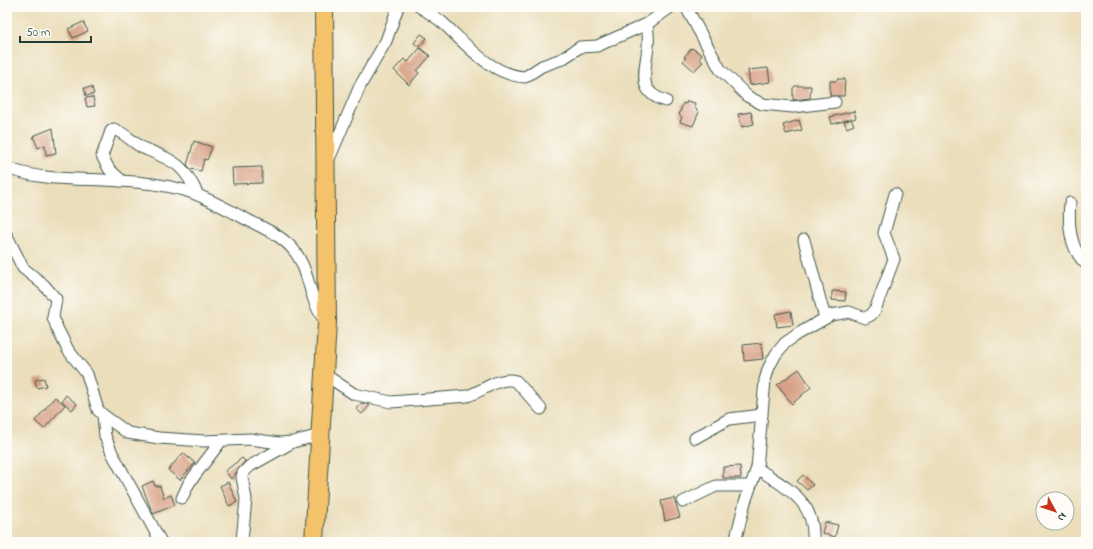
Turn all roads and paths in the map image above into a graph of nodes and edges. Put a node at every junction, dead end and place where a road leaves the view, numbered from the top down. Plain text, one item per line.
1 (324, 7) edge
2 (398, 7) edge
3 (420, 7) edge
4 (671, 7) edge
5 (686, 7) edge
6 (647, 24) junction
7 (666, 101) dead end
8 (835, 102) dead end
9 (326, 165) junction
10 (7, 168) edge
11 (122, 181) junction
12 (895, 194) dead end
13 (198, 195) junction
14 (1070, 203) dead end
15 (7, 236) edge
16 (804, 240) dead end
17 (1086, 264) edge
18 (825, 318) junction
19 (327, 323) junction
20 (324, 374) junction
21 (542, 410) dead end
22 (103, 415) junction
23 (762, 415) junction
24 (320, 435) junction
25 (695, 438) dead end
26 (221, 441) junction
27 (293, 442) junction
28 (757, 468) junction
29 (750, 486) junction
30 (182, 498) dead end
31 (683, 502) dead end
32 (161, 542) edge
33 (242, 542) edge
34 (314, 542) edge
35 (736, 542) edge
36 (813, 542) edge

1 - 9 highway
2 - 9 street
3 - 6 street
4 - 6 street
5 - 8 street
6 - 7 street
9 - 19 highway
10 - 11 street
11 - 13 street
11 - 13 street
12 - 18 street
13 - 19 street
14 - 17 street
15 - 22 street
16 - 18 street
18 - 23 street
19 - 20 highway
20 - 21 street
20 - 24 highway
22 - 26 street
22 - 32 street
23 - 25 street
23 - 28 street
24 - 27 street
24 - 34 highway
26 - 27 street
26 - 30 street
27 - 33 street
28 - 29 street
28 - 36 street
29 - 31 street
29 - 35 street

